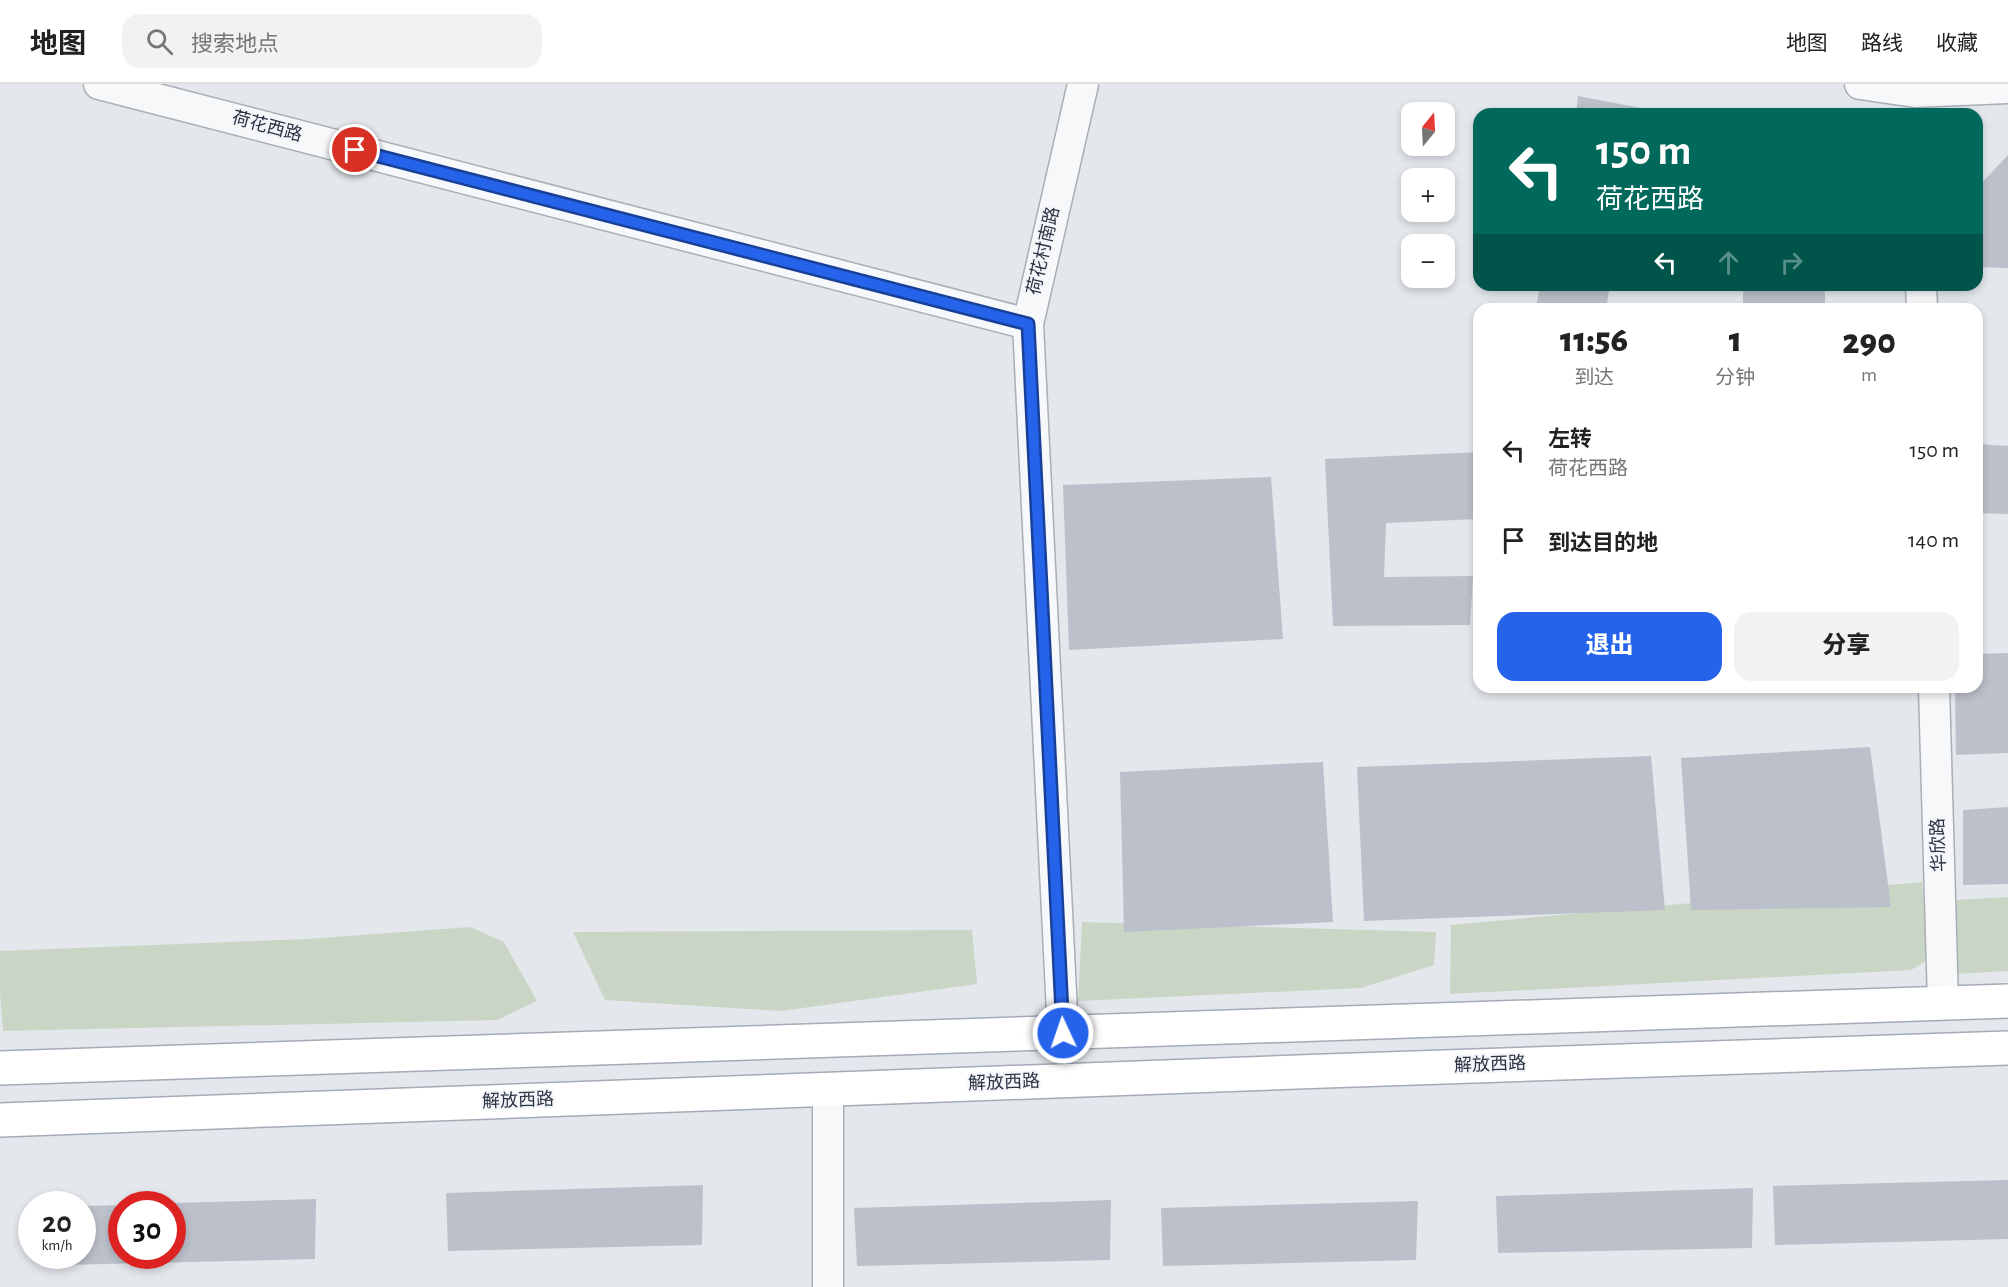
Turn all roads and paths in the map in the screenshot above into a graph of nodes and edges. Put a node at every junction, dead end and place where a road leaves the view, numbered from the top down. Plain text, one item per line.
1 (99, 84) edge
2 (1083, 84) edge
3 (1860, 84) edge
4 (2008, 87) edge
5 (1915, 97) edge
6 (1028, 324) junction
7 (1934, 693) edge
8 (2008, 1001) edge
9 (1943, 1003) junction
10 (1063, 1033) junction
11 (2008, 1048) edge
12 (0, 1068) edge
13 (828, 1089) junction
14 (0, 1120) edge
15 (828, 1287) edge

1 - 6 street, 荷花西路
2 - 6 street, 荷花村南路
3 - 5 street
4 - 5 street
6 - 10 street, 荷花村南路
7 - 9 street, 华欣路
8 - 9 main road
9 - 10 main road
10 - 12 main road
11 - 13 main road, 解放西路
13 - 14 main road, 解放西路
13 - 15 street

